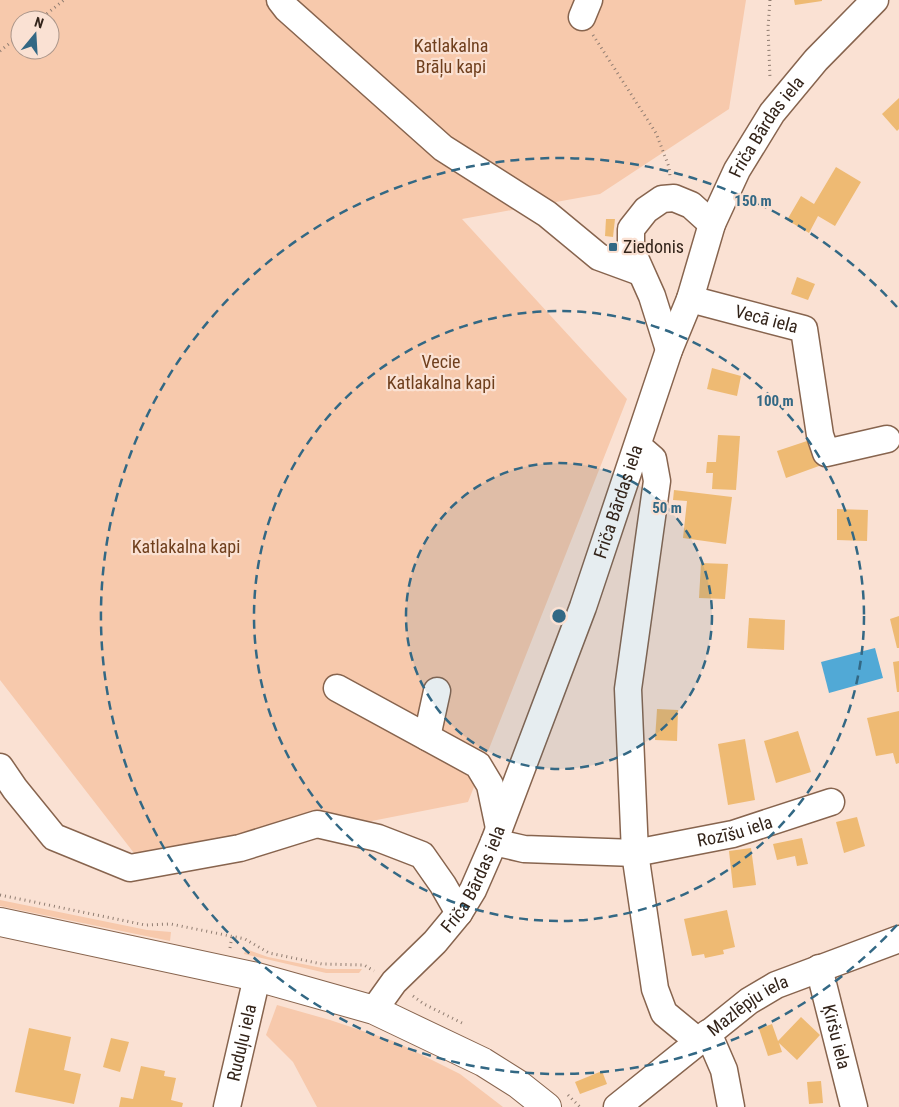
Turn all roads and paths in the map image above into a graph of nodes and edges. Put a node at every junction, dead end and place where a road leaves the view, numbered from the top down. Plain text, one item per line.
1 (64, 0) edge
2 (280, 0) edge
3 (770, 0) edge
4 (874, 0) edge
5 (586, 9) edge
6 (52, 10) edge
7 (10, 43) edge
8 (0, 51) edge
9 (772, 113) junction
10 (674, 198) junction
11 (712, 224) junction
12 (640, 272) junction
13 (690, 299) junction
14 (669, 350) junction
15 (887, 440) dead end
16 (638, 446) junction
17 (337, 688) dead end
18 (436, 691) dead end
19 (427, 737) junction
20 (0, 767) edge
21 (831, 802) dead end
22 (496, 835) junction
23 (635, 853) junction
24 (459, 913) junction
25 (0, 922) edge
26 (232, 936) dead end
27 (899, 939) edge
28 (230, 949) dead end
29 (819, 968) junction
30 (257, 977) junction
31 (374, 1010) junction
32 (703, 1037) junction
33 (227, 1107) edge
34 (547, 1107) edge
35 (617, 1107) edge
36 (731, 1107) edge
37 (854, 1107) edge

1 - 6 path
2 - 12 street
3 - 9 path
4 - 9 street, Friča Bārdas iela
5 - 10 path
7 - 8 path
9 - 11 street, Friča Bārdas iela
10 - 11 street
10 - 12 street
11 - 13 street, Friča Bārdas iela
12 - 14 street
13 - 14 street, Friča Bārdas iela
13 - 15 street, Vecā iela
14 - 16 street, Friča Bārdas iela
16 - 22 street, Friča Bārdas iela
16 - 23 street
17 - 19 street
18 - 19 street
19 - 22 street
20 - 24 street
21 - 23 street, Rozīšu iela
22 - 23 street, Rozīšu iela
22 - 24 street, Friča Bārdas iela
23 - 32 street
24 - 31 street, Friča Bārdas iela
25 - 30 main road
26 - 28 path
27 - 29 street, Mazlēpju iela
29 - 32 street, Mazlēpju iela
29 - 37 street, Ķiršu iela
30 - 31 main road
30 - 33 street, Ruduļu iela
31 - 34 main road
32 - 35 street, Mazlēpju iela
32 - 36 street

